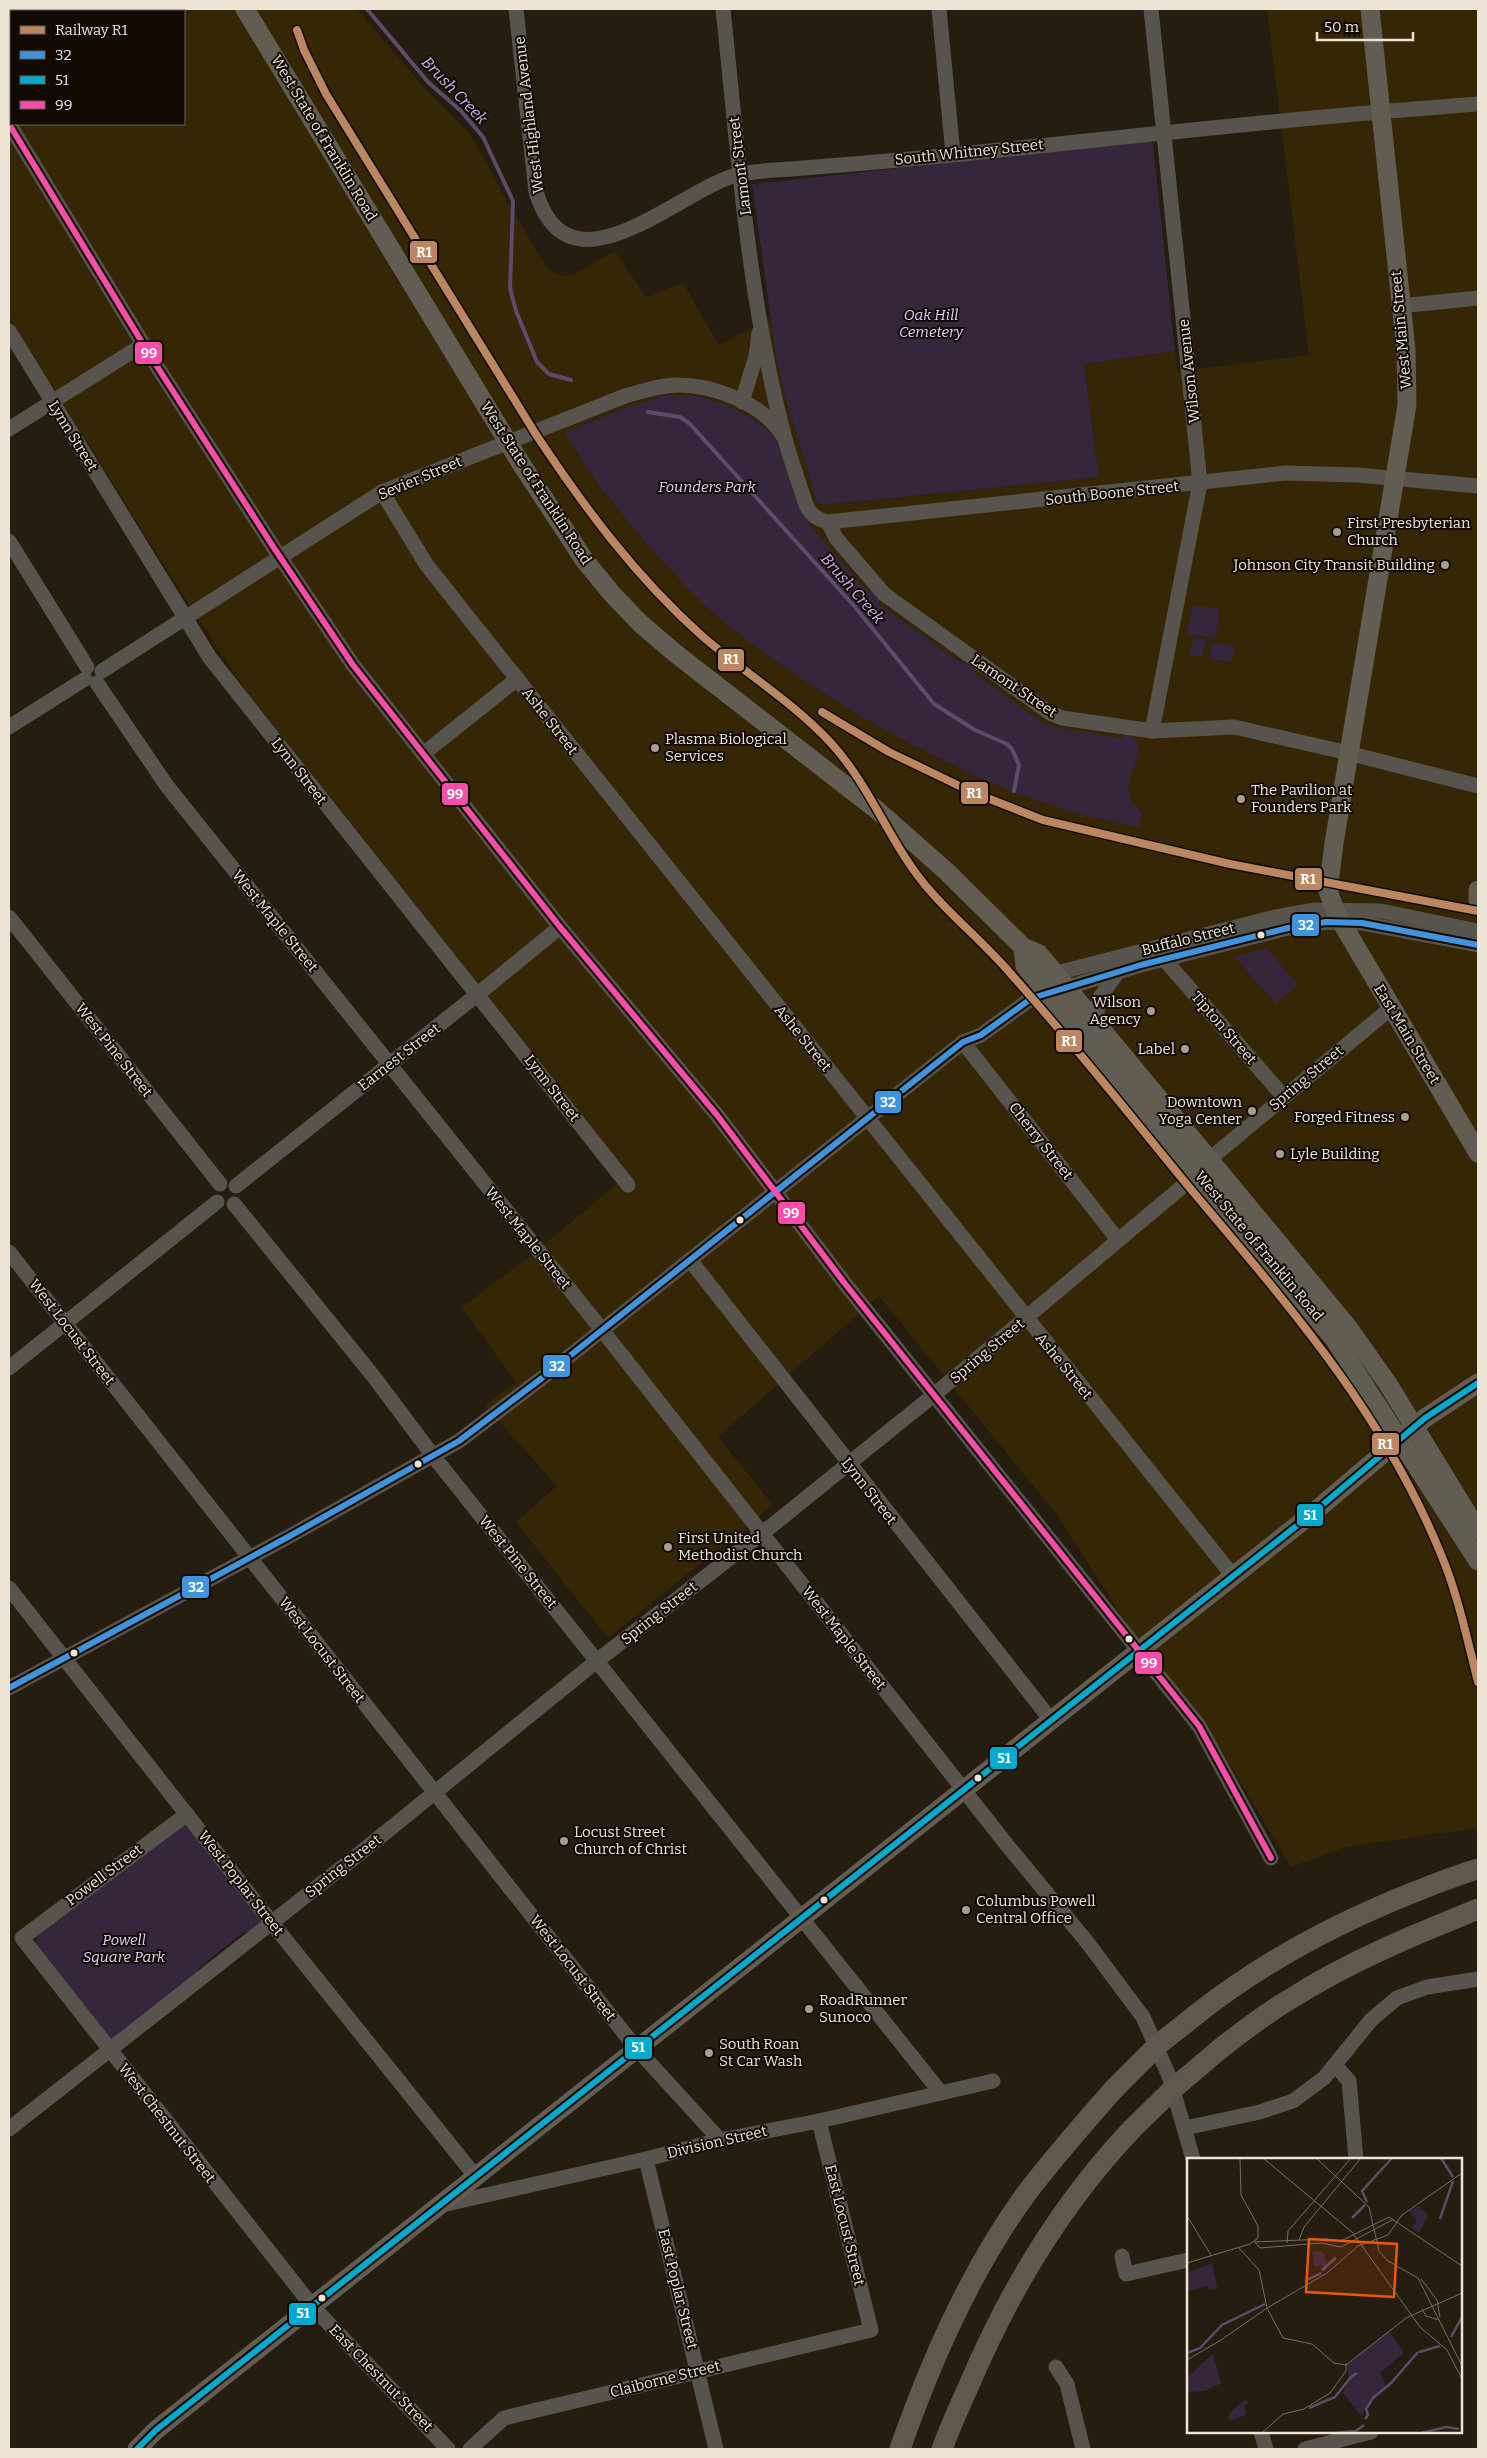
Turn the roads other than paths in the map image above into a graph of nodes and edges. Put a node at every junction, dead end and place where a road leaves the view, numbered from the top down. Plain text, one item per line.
1 (245, 9) edge
2 (516, 9) edge
3 (723, 9) edge
4 (939, 9) edge
5 (1151, 9) edge
6 (1370, 9) edge
7 (1478, 104) edge
8 (1380, 111) junction
9 (9, 124) edge
10 (1164, 131) junction
11 (954, 154) junction
12 (740, 174) junction
13 (573, 237) joint
14 (1478, 298) edge
15 (1400, 306) junction
16 (760, 322) junction
17 (9, 331) edge
18 (144, 344) junction
19 (52, 401) junction
20 (742, 402) junction
21 (9, 429) edge
22 (786, 439) junction
23 (508, 441) junction
24 (1396, 479) junction
25 (1200, 483) junction
26 (1478, 486) edge
27 (382, 492) junction
28 (828, 522) junction
29 (9, 541) edge
30 (280, 557) junction
31 (185, 619) junction
32 (93, 675) junction
33 (517, 679) junction
34 (9, 727) edge
35 (1152, 731) junction
36 (423, 754) junction
37 (1349, 754) junction
38 (1478, 786) edge
39 (1478, 890) edge
40 (1478, 900) edge
41 (1337, 915) junction
42 (9, 917) edge
43 (560, 927) junction
44 (1478, 931) edge
45 (1478, 945) edge
46 (1023, 947) junction
47 (1164, 959) junction
48 (1056, 973) junction
49 (1117, 973) junction
50 (1036, 979) junction
51 (1068, 988) junction
52 (478, 994) junction
53 (1041, 996) junction
54 (1391, 1008) junction
55 (1096, 1020) junction
56 (963, 1042) junction
57 (389, 1065) junction
58 (1284, 1097) junction
59 (868, 1118) junction
60 (1478, 1152) edge
61 (1203, 1166) junction
62 (220, 1184) junction
63 (628, 1185) dead end
64 (236, 1186) junction
65 (775, 1192) junction
66 (217, 1202) junction
67 (234, 1204) junction
68 (1118, 1240) junction
69 (9, 1252) edge
70 (690, 1260) junction
71 (1026, 1318) junction
72 (65, 1323) junction
73 (602, 1330) junction
74 (9, 1368) edge
75 (1478, 1383) edge
76 (935, 1394) junction
77 (1407, 1433) junction
78 (434, 1457) junction
79 (848, 1464) junction
80 (1478, 1531) edge
81 (761, 1533) junction
82 (249, 1558) junction
83 (1478, 1561) edge
84 (1233, 1576) junction
85 (9, 1588) edge
86 (1139, 1651) junction
87 (64, 1658) junction
88 (598, 1660) junction
89 (9, 1688) edge
90 (1051, 1720) junction
91 (964, 1789) junction
92 (435, 1793) junction
93 (187, 1814) junction
94 (1271, 1858) dead end
95 (1478, 1861) edge
96 (1478, 1869) edge
97 (1456, 1875) junction
98 (1478, 1909) edge
99 (802, 1920) junction
100 (272, 1923) junction
101 (1478, 1926) edge
102 (1450, 1927) junction
103 (22, 1938) joint
104 (1478, 1979) edge
105 (636, 2048) junction
106 (109, 2050) junction
107 (1334, 2065) junction
108 (993, 2081) dead end
109 (941, 2093) junction
110 (819, 2121) junction
111 (1186, 2128) junction
112 (9, 2129) edge
113 (720, 2140) junction
114 (1193, 2158) edge
115 (1356, 2158) edge
116 (646, 2159) junction
117 (476, 2177) junction
118 (442, 2205) junction
119 (1122, 2256) dead end
120 (1187, 2260) edge
121 (313, 2307) junction
122 (872, 2330) joint
123 (1056, 2367) dead end
124 (698, 2371) junction
125 (1261, 2433) edge
126 (1367, 2433) edge
127 (137, 2449) edge
128 (448, 2449) edge
129 (470, 2449) edge
130 (716, 2449) edge
131 (900, 2449) edge
132 (942, 2449) edge
133 (1083, 2449) edge
134 (1266, 2449) edge
135 (1304, 2449) edge

1 - 23 main road, West State of Franklin Road
2 - 13 street, West Highland Avenue
3 - 12 street, Lamont Street
4 - 11 street
5 - 10 street, Wilson Avenue
6 - 8 main road, West Main Street
7 - 8 street, South Whitney Street
8 - 10 street, South Whitney Street
8 - 15 main road, West Main Street
9 - 18 street
10 - 11 street, South Whitney Street
10 - 25 street, Wilson Avenue
11 - 12 street, South Whitney Street
12 - 13 street, South Whitney Street
12 - 16 street, Lamont Street
14 - 15 street
15 - 24 main road, West Main Street
16 - 20 street, Lamont Street
16 - 22 street, Lamont Street
17 - 19 street, Lynn Street
18 - 19 street
18 - 30 street
19 - 21 street
19 - 31 street, Lynn Street
20 - 22 street, Lamont Street
20 - 23 street, Sevier Street
22 - 28 street, Lamont Street
23 - 27 street, Sevier Street
23 - 46 main road, West State of Franklin Road
24 - 25 street, South Boone Street
24 - 26 street, South Boone Street
24 - 37 main road, West Main Street
25 - 28 street, South Boone Street
25 - 35 street, Wilson Avenue
27 - 30 street, Sevier Street
27 - 33 street, Ashe Street
28 - 35 street, Lamont Street
29 - 32 street, West Maple Street
30 - 31 street, Sevier Street
30 - 36 street
31 - 32 street, Sevier Street
31 - 52 street, Lynn Street
32 - 34 street, Sevier Street
32 - 57 street, West Maple Street
33 - 36 street
33 - 59 street, Ashe Street
35 - 37 street, Lamont Street
36 - 43 street
37 - 38 street, Lamont Street
37 - 41 main road, West Main Street
39 - 40 main road
41 - 44 street, Buffalo Street
41 - 45 street, Buffalo Street
41 - 47 street, Buffalo Street
41 - 48 street, Buffalo Street
41 - 54 main road, East Main Street
42 - 62 street, West Pine Street
43 - 52 street, Earnest Street
43 - 65 street
46 - 48 main road, West State of Franklin Road
46 - 50 main road, West State of Franklin Road
47 - 49 street, Buffalo Street
47 - 58 street, Tipton Street
48 - 50 street, Buffalo Street
48 - 51 main road, West State of Franklin Road
49 - 51 street, Buffalo Street
49 - 55 street
50 - 53 main road, West State of Franklin Road
51 - 53 street, Buffalo Street
51 - 55 main road, West State of Franklin Road
52 - 57 street, Earnest Street
52 - 63 street, Lynn Street
53 - 56 street, Buffalo Street
53 - 61 main road, West State of Franklin Road
54 - 58 street, Spring Street
54 - 60 main road, East Main Street
55 - 61 main road, West State of Franklin Road
56 - 59 street, Buffalo Street
56 - 68 street, Cherry Street
57 - 64 street, Earnest Street
57 - 73 street, West Maple Street
58 - 61 street, Spring Street
59 - 65 street, Buffalo Street
59 - 71 street, Ashe Street
61 - 68 street, Spring Street
61 - 77 main road, West State of Franklin Road
62 - 64 street
62 - 66 street
64 - 67 street
65 - 70 street, Buffalo Street
65 - 76 street
66 - 67 street
66 - 72 street
67 - 78 street, West Pine Street
68 - 71 street, Spring Street
69 - 72 street, West Locust Street
70 - 73 street, Buffalo Street
70 - 79 street, Lynn Street
71 - 76 street, Spring Street
71 - 84 street, Ashe Street
72 - 74 street
72 - 82 street, West Locust Street
73 - 78 street, Buffalo Street
73 - 81 street, West Maple Street
75 - 77 main road
76 - 79 street, Spring Street
76 - 86 street
77 - 80 main road, West State of Franklin Road
77 - 83 main road, West State of Franklin Road
77 - 84 main road
78 - 82 street, Buffalo Street
78 - 88 street, West Pine Street
79 - 81 street, Spring Street
79 - 90 street, Lynn Street
81 - 88 street, Spring Street
81 - 91 street, West Maple Street
82 - 87 street, Buffalo Street
82 - 92 street, West Locust Street
84 - 86 main road
85 - 87 street, West Poplar Street
86 - 90 main road
86 - 94 street
87 - 89 street, Buffalo Street
87 - 93 street, West Poplar Street
88 - 92 street, Spring Street
88 - 99 street, West Pine Street
90 - 91 main road
91 - 99 main road
91 - 111 street, West Maple Street
92 - 100 street, Spring Street
92 - 105 street, West Locust Street
93 - 100 street, West Poplar Street
93 - 103 street, Powell Street
95 - 97 highway
96 - 97 highway
97 - 131 highway, bridge
98 - 102 highway
99 - 105 main road
99 - 109 street, West Pine Street
100 - 106 street, Spring Street
100 - 117 street, West Poplar Street
101 - 102 highway
102 - 132 highway, bridge
103 - 106 street, West Chestnut Street
104 - 107 street
105 - 113 street
105 - 117 main road
106 - 112 street, Spring Street
106 - 121 street, West Chestnut Street
107 - 111 street
107 - 115 street
108 - 109 street, Division Street
109 - 110 street, Division Street
110 - 113 street, Division Street
110 - 122 street, East Locust Street
111 - 114 street, West Maple Street
113 - 116 street, Division Street
116 - 118 street, Division Street
116 - 124 street, East Poplar Street
117 - 118 main road
118 - 121 main road
119 - 120 street
121 - 127 main road
121 - 128 street, East Chestnut Street
122 - 124 street, Claiborne Street
123 - 133 street
124 - 129 street, Claiborne Street
124 - 130 street, East Poplar Street
125 - 134 street
126 - 135 street

